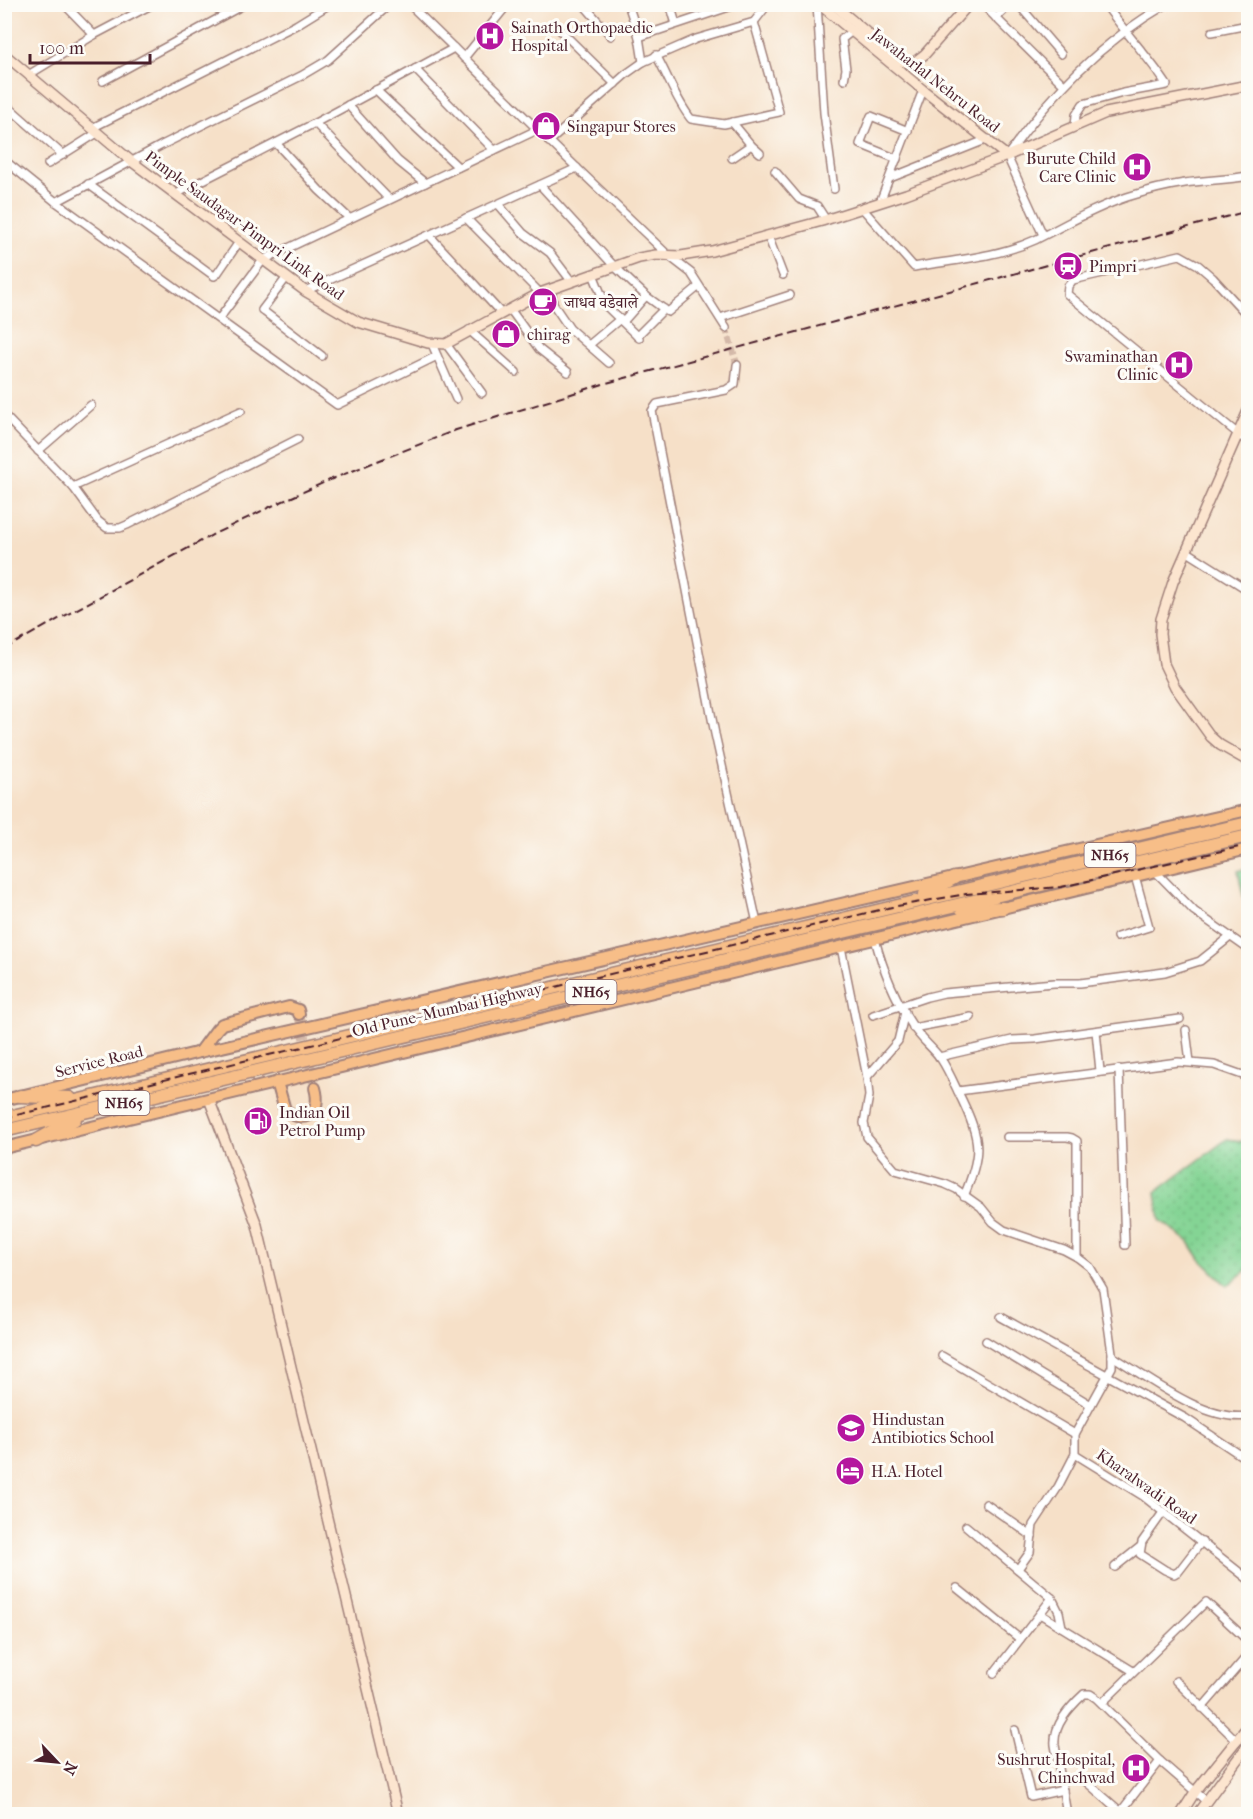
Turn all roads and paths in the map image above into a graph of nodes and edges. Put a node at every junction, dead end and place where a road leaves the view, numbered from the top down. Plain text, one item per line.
1 (64, 4) edge
2 (153, 4) edge
3 (245, 4) edge
4 (330, 4) edge
5 (390, 4) edge
6 (409, 4) edge
7 (508, 4) edge
8 (583, 4) edge
9 (628, 4) edge
10 (670, 4) edge
11 (738, 4) edge
12 (768, 4) edge
13 (818, 4) edge
14 (833, 4) edge
15 (969, 4) edge
16 (982, 4) edge
17 (1011, 4) edge
18 (1018, 4) edge
19 (1105, 4) edge
20 (1167, 4) edge
21 (996, 18) junction
22 (754, 22) junction
23 (676, 24) junction
24 (1248, 25) edge
25 (561, 31) dead end
26 (852, 31) junction
27 (1124, 32) junction
28 (1212, 32) dead end
29 (94, 35) junction
30 (611, 36) dead end
31 (639, 37) junction
32 (454, 48) junction
33 (1061, 54) dead end
34 (5, 55) edge
35 (656, 55) junction
36 (464, 58) junction
37 (643, 62) junction
38 (415, 69) junction
39 (30, 74) junction
40 (844, 80) dead end
41 (103, 81) dead end
42 (615, 84) junction
43 (1248, 84) edge
44 (1064, 85) junction
45 (376, 90) junction
46 (923, 90) junction
47 (4, 103) edge
48 (348, 105) junction
49 (732, 122) junction
50 (315, 123) junction
51 (1075, 126) junction
52 (95, 130) junction
53 (537, 130) junction
54 (908, 131) junction
55 (987, 139) junction
56 (549, 142) junction
57 (276, 143) junction
58 (751, 145) junction
59 (494, 150) junction
60 (760, 153) dead end
61 (63, 154) junction
62 (1007, 156) junction
63 (732, 158) dead end
64 (4, 159) edge
65 (897, 159) junction
66 (131, 161) junction
67 (48, 164) dead end
68 (458, 167) junction
69 (577, 168) junction
70 (776, 171) dead end
71 (1248, 176) edge
72 (890, 178) junction
73 (424, 183) junction
74 (88, 184) junction
75 (540, 185) junction
76 (834, 189) dead end
77 (176, 194) junction
78 (388, 199) junction
79 (56, 202) junction
80 (880, 202) junction
81 (498, 204) junction
82 (861, 208) junction
83 (349, 218) junction
84 (466, 218) junction
85 (826, 220) junction
86 (429, 235) junction
87 (1043, 235) junction
88 (768, 236) junction
89 (239, 242) junction
90 (669, 256) junction
91 (263, 260) junction
92 (614, 266) junction
93 (593, 274) junction
94 (783, 275) dead end
95 (287, 277) junction
96 (572, 282) junction
97 (698, 287) junction
98 (551, 289) junction
99 (305, 291) junction
100 (540, 293) junction
101 (790, 295) dead end
102 (646, 296) junction
103 (664, 309) junction
104 (506, 311) junction
105 (1248, 316) edge
106 (720, 318) junction
107 (219, 319) junction
108 (621, 320) junction
109 (726, 328) tunnel mouth
110 (469, 330) junction
111 (432, 344) junction
112 (446, 344) junction
113 (589, 345) junction
114 (322, 356) dead end
115 (437, 356) junction
116 (609, 363) dead end
117 (737, 365) tunnel mouth
118 (516, 372) dead end
119 (568, 372) dead end
120 (482, 393) dead end
121 (456, 399) dead end
122 (91, 405) dead end
123 (241, 411) dead end
124 (1248, 411) edge
125 (4, 415) edge
126 (1237, 434) junction
127 (298, 439) dead end
128 (1248, 442) edge
129 (38, 451) junction
130 (73, 487) junction
131 (1186, 551) junction
132 (1248, 590) edge
133 (1248, 761) edge
134 (1248, 810) edge
135 (1248, 823) edge
136 (1248, 836) edge
137 (1248, 849) edge
138 (1156, 872) junction
139 (1135, 876) junction
140 (954, 878) junction
141 (914, 901) junction
142 (1003, 908) junction
143 (940, 909) junction
144 (757, 923) junction
145 (1230, 937) junction
146 (1117, 938) dead end
147 (875, 939) junction
148 (841, 947) junction
149 (1248, 949) edge
150 (903, 1010) junction
151 (299, 1014) dead end
152 (873, 1015) dead end
153 (971, 1017) dead end
154 (1180, 1019) dead end
155 (914, 1028) junction
156 (1186, 1030) dead end
157 (1096, 1031) junction
158 (200, 1052) junction
159 (939, 1057) junction
160 (1190, 1062) junction
161 (1119, 1069) junction
162 (1100, 1071) junction
163 (867, 1077) junction
164 (1248, 1077) edge
165 (277, 1082) junction
166 (315, 1088) tunnel mouth
167 (958, 1091) junction
168 (20, 1096) junction
169 (209, 1099) junction
170 (4, 1100) edge
171 (87, 1105) junction
172 (4, 1118) edge
173 (4, 1131) edge
174 (1007, 1137) dead end
175 (36, 1141) junction
176 (4, 1148) edge
177 (964, 1196) junction
178 (1125, 1245) dead end
179 (1077, 1257) junction
180 (1001, 1317) dead end
181 (986, 1341) dead end
182 (942, 1356) dead end
183 (1112, 1356) junction
184 (1107, 1376) junction
185 (1091, 1405) junction
186 (1248, 1416) edge
187 (1075, 1434) junction
188 (1075, 1454) junction
189 (1248, 1460) edge
190 (986, 1504) dead end
191 (1164, 1512) junction
192 (966, 1527) dead end
193 (1032, 1536) junction
194 (1202, 1541) junction
195 (1140, 1547) junction
196 (1115, 1567) dead end
197 (1018, 1569) junction
198 (1248, 1579) edge
199 (957, 1588) dead end
200 (1052, 1598) junction
201 (1040, 1614) junction
202 (1062, 1627) junction
203 (1020, 1639) junction
204 (1248, 1641) edge
205 (1248, 1655) edge
206 (1133, 1671) junction
207 (994, 1673) dead end
208 (1176, 1680) dead end
209 (1102, 1703) junction
210 (1202, 1708) junction
211 (1248, 1726) edge
212 (1015, 1730) dead end
213 (1237, 1742) junction
214 (1248, 1745) edge
215 (1160, 1761) junction
216 (1083, 1779) dead end
217 (1063, 1790) junction
218 (1195, 1792) junction
219 (1206, 1802) junction
220 (1120, 1813) edge
221 (398, 1815) edge
222 (1067, 1815) edge
223 (1181, 1815) edge
224 (1197, 1815) edge

1 - 29 street
2 - 29 street
3 - 41 street
4 - 52 street
5 - 66 street
6 - 32 street
7 - 36 street
8 - 30 street
9 - 31 street
10 - 23 street
11 - 23 street
12 - 22 street
13 - 26 street, Jawaharlal Nehru Road
13 - 76 street
14 - 15 street
16 - 21 street
17 - 21 street
18 - 33 street
19 - 27 street
20 - 27 street
21 - 44 street
22 - 35 street
22 - 49 street
23 - 31 street
24 - 28 street
25 - 42 street
26 - 40 street
26 - 46 street, Jawaharlal Nehru Road
27 - 44 street
27 - 51 street
29 - 39 street
31 - 37 street
32 - 36 street
32 - 38 street
34 - 39 street, Pimple Saudagar-Pimpri Link Road
35 - 37 street
35 - 49 street
36 - 53 street
37 - 42 street
38 - 45 street
38 - 59 street
39 - 52 street, Pimple Saudagar-Pimpri Link Road
42 - 56 street
43 - 51 street
44 - 62 street
45 - 48 street
45 - 68 street
46 - 54 street
46 - 55 street, Jawaharlal Nehru Road
47 - 61 street
48 - 50 street
48 - 73 street
49 - 58 street
50 - 57 street
50 - 78 street
51 - 62 street
52 - 61 street
52 - 66 street, Pimple Saudagar-Pimpri Link Road
53 - 56 street
53 - 59 street
54 - 65 street
54 - 65 street
55 - 62 street, Jawaharlal Nehru Road
55 - 72 street
56 - 69 street
57 - 77 street
57 - 83 street
58 - 60 street
58 - 63 street
59 - 68 street
61 - 67 street
62 - 80 street
62 - 87 street
64 - 79 street
65 - 72 street
66 - 74 street
66 - 77 street, Pimple Saudagar-Pimpri Link Road
68 - 73 street
69 - 75 street
69 - 90 street
70 - 85 street
71 - 87 street
72 - 80 street
73 - 78 street
74 - 79 street
74 - 89 street
75 - 81 street
75 - 92 street
77 - 89 street, Pimple Saudagar-Pimpri Link Road
78 - 83 street
79 - 107 street
80 - 82 street
81 - 84 street
81 - 96 street
82 - 85 street
82 - 87 street
83 - 91 street
84 - 86 street
84 - 100 street
85 - 88 street
86 - 99 street
86 - 104 street
88 - 90 street
88 - 94 street
89 - 91 street, Pimple Saudagar-Pimpri Link Road
90 - 92 street
90 - 97 street
91 - 95 street, Pimple Saudagar-Pimpri Link Road
91 - 107 street
92 - 93 street
92 - 102 street
93 - 96 street
93 - 108 street
95 - 99 street, Pimple Saudagar-Pimpri Link Road
95 - 114 street
96 - 98 street
97 - 103 street
97 - 106 street
98 - 100 street
98 - 113 street
99 - 111 street, Pimple Saudagar-Pimpri Link Road
100 - 104 street
101 - 106 street
102 - 103 street
102 - 108 street
103 - 108 street
104 - 110 street
104 - 119 street
105 - 126 street
106 - 109 street
107 - 115 street
108 - 113 street
110 - 112 street
110 - 118 street
111 - 112 street, Pimple Saudagar-Pimpri Link Road
111 - 115 street
112 - 120 street
113 - 116 street
115 - 121 street
117 - 144 street
122 - 129 street
123 - 130 street
124 - 126 street
125 - 129 street
126 - 128 street
126 - 131 street
127 - 130 street
129 - 130 street
131 - 132 street
131 - 133 street
134 - 140 main road, Service Road
135 - 141 highway, NH65
136 - 143 highway, NH65
137 - 138 main road
138 - 139 main road
138 - 145 street
139 - 142 main road
139 - 146 street
140 - 141 highway
140 - 144 main road, Service Road
141 - 171 highway, Old Pune–Mumbai Highway / NH65
142 - 143 highway
142 - 147 main road
143 - 171 highway, Old Pune–Mumbai Highway / NH65
144 - 158 main road, Service Road
145 - 149 street
145 - 150 street
147 - 148 main road
147 - 150 street
148 - 163 street, Kharalwadi Road
148 - 165 main road
150 - 152 street
150 - 155 street
150 - 163 street
151 - 158 main road
153 - 155 street
154 - 157 street
155 - 159 street
156 - 160 street
157 - 159 street
157 - 162 street
158 - 168 main road, Service Road
159 - 167 street
160 - 161 street
160 - 164 street
161 - 162 street
161 - 178 street
162 - 167 street
163 - 177 street, Kharalwadi Road
165 - 166 main road
165 - 169 main road
167 - 177 street
168 - 170 main road, Service Road
168 - 171 highway
169 - 175 main road
169 - 221 street
171 - 172 highway, NH65
171 - 173 highway, NH65
171 - 175 highway
174 - 179 street
175 - 176 main road
177 - 179 street, Kharalwadi Road
179 - 183 street, Kharalwadi Road
180 - 184 street
181 - 185 street
182 - 187 street
183 - 184 street, Kharalwadi Road
183 - 186 street
184 - 185 street, Kharalwadi Road
184 - 189 street
185 - 187 street, Kharalwadi Road
187 - 188 street, Kharalwadi Road
188 - 191 street, Kharalwadi Road
188 - 193 street
190 - 193 street
191 - 194 street, Kharalwadi Road
191 - 195 street
192 - 197 street
193 - 197 street
194 - 195 street
194 - 198 street, Kharalwadi Road
195 - 196 street
197 - 200 street
199 - 203 street
200 - 201 street
200 - 202 street
201 - 202 street
201 - 203 street
202 - 206 street
203 - 207 street
204 - 206 street
205 - 210 street
206 - 209 street
208 - 210 street
209 - 215 street
209 - 217 street
210 - 213 street
211 - 213 street
212 - 217 street
213 - 218 street
214 - 219 street
215 - 218 street
215 - 220 street
216 - 220 street
217 - 222 street
218 - 219 street
218 - 223 street
219 - 224 street

